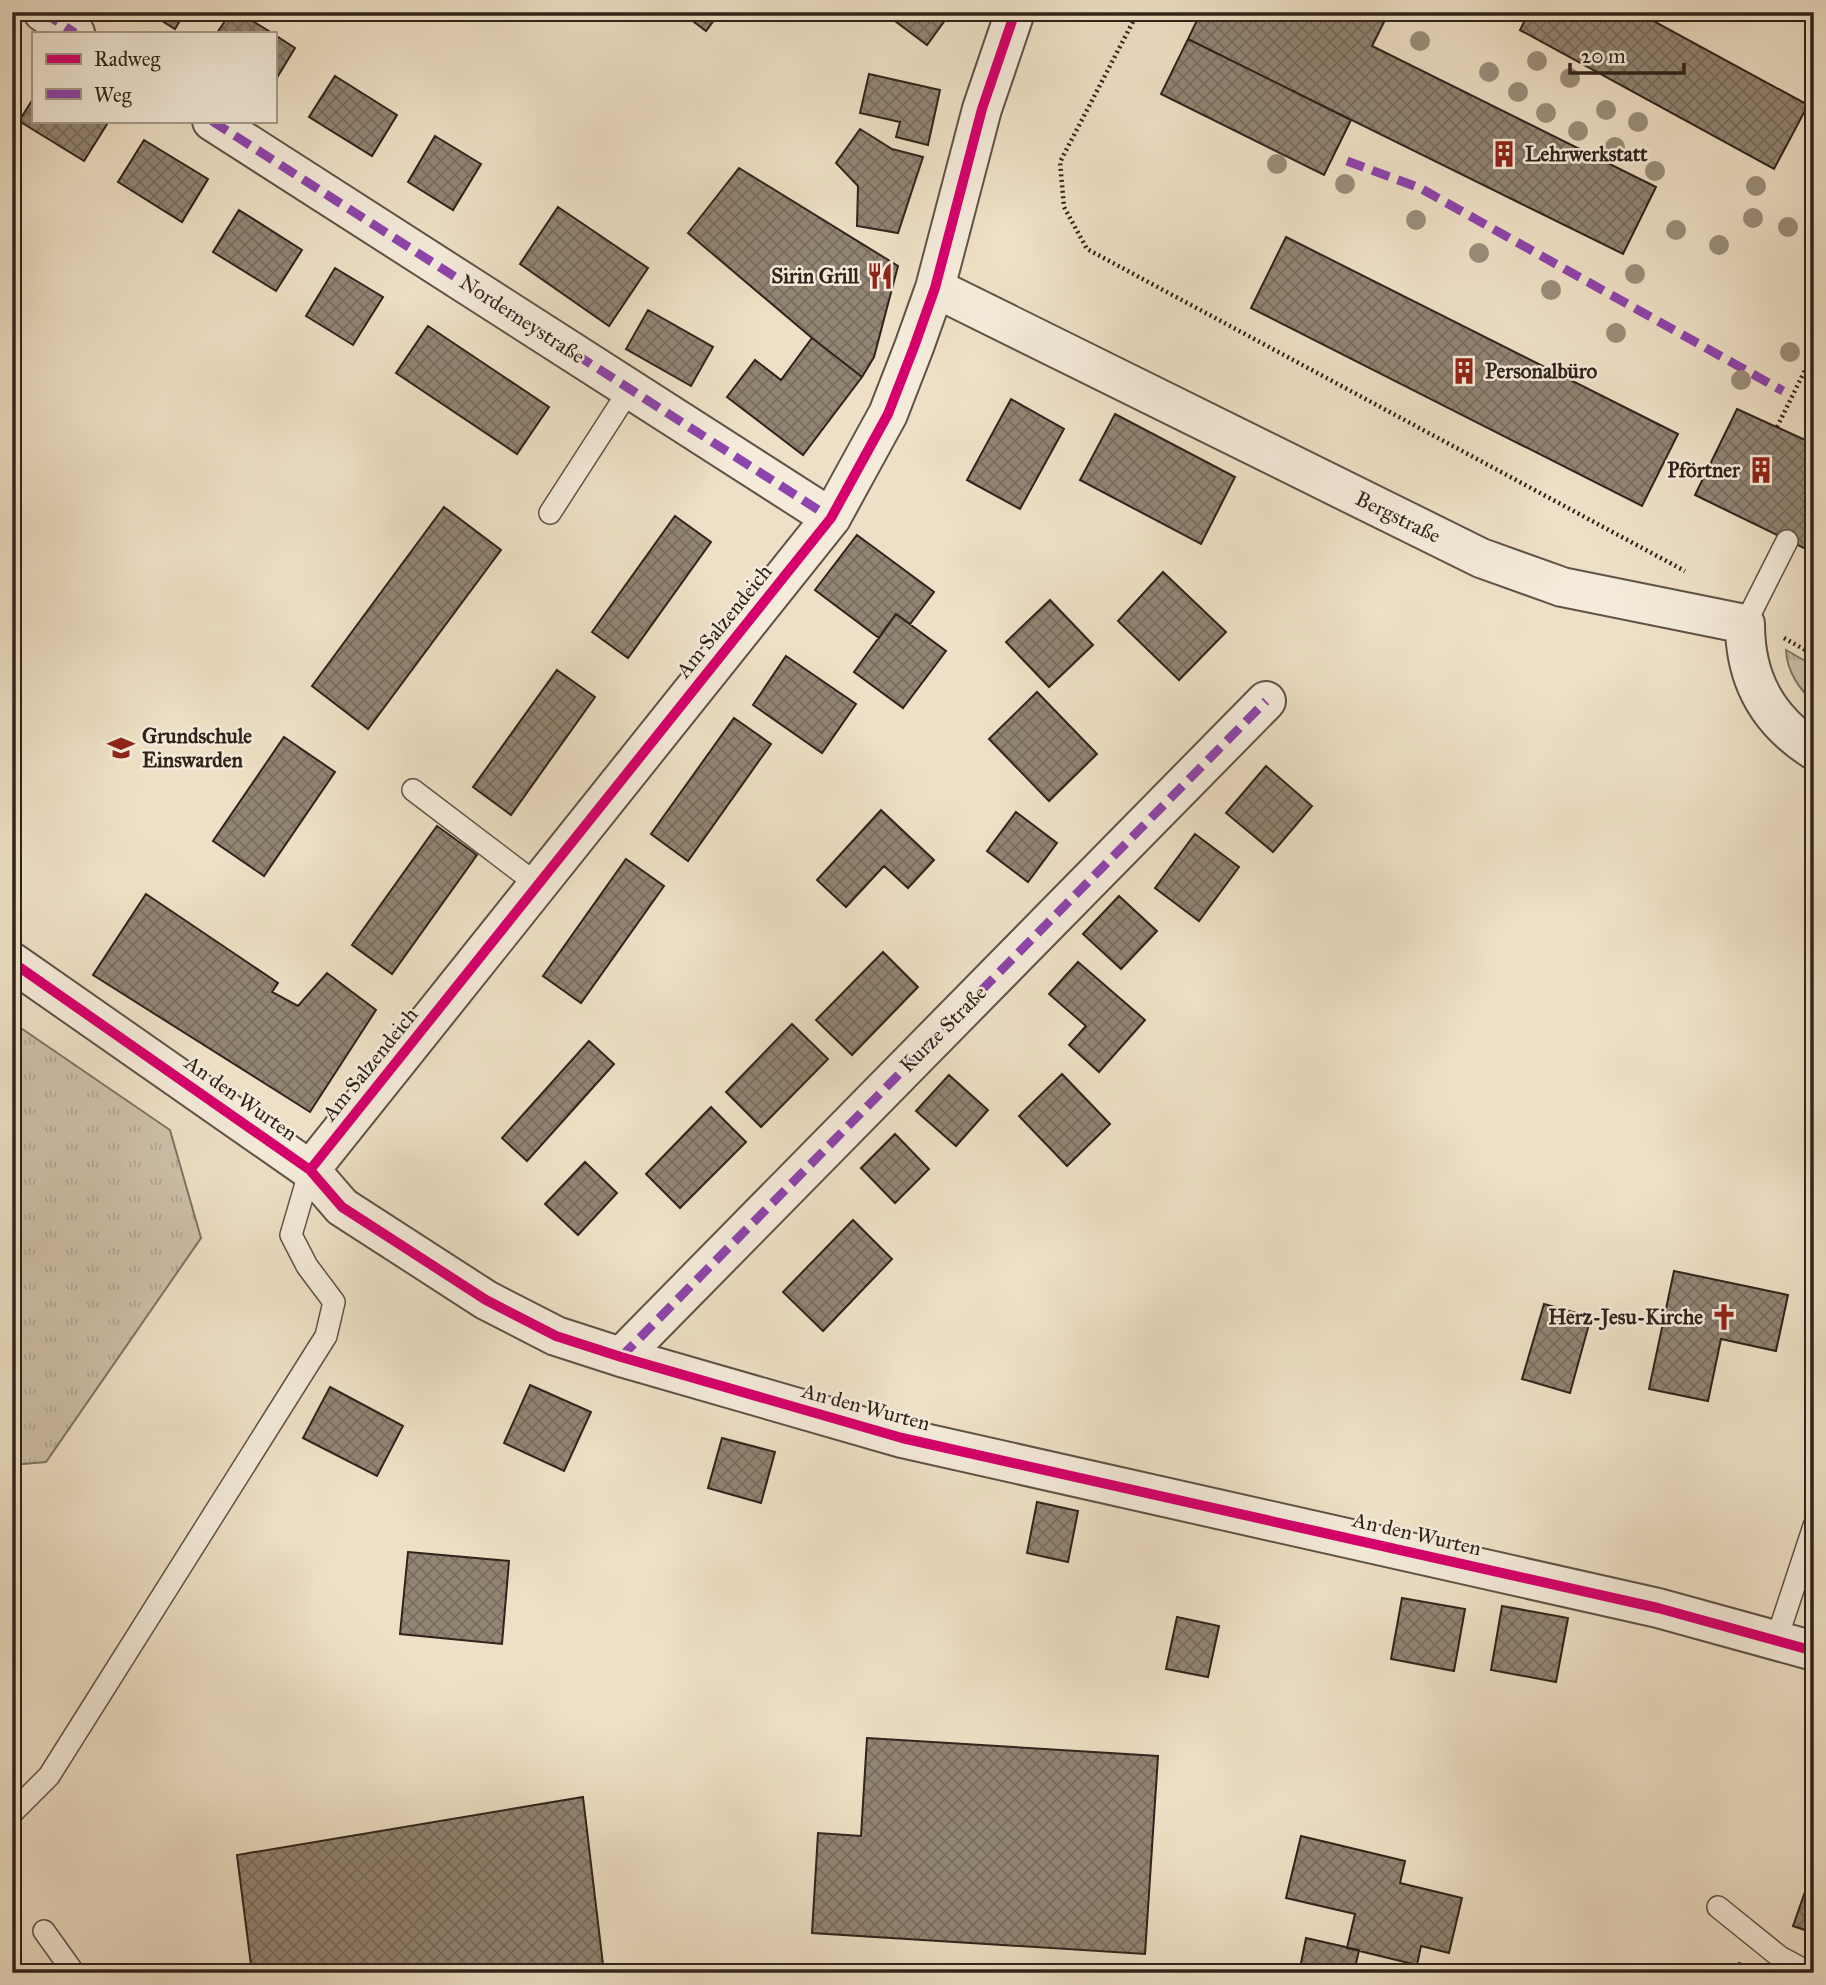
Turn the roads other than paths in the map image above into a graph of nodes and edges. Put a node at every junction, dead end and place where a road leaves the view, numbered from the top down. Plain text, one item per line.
1 (43, 12) edge
2 (1015, 12) edge
3 (73, 32) edge
4 (214, 122) edge
5 (936, 288) junction
6 (630, 389) junction
7 (550, 513) dead end
8 (831, 518) junction
9 (1787, 541) dead end
10 (1749, 616) junction
11 (1266, 701) dead end
12 (1814, 750) edge
13 (413, 790) dead end
14 (538, 884) junction
15 (12, 962) edge
16 (310, 1170) junction
17 (621, 1357) junction
18 (1814, 1526) edge
19 (1776, 1641) junction
20 (1814, 1651) edge
21 (12, 1813) edge
22 (1718, 1907) dead end
23 (44, 1931) dead end
24 (74, 1973) edge
25 (1810, 1973) edge

1 - 3 street
2 - 5 street, Am Salzendeich
4 - 6 street, Norderneystraße
5 - 8 street, Am Salzendeich
5 - 10 street, Bergstraße
6 - 7 lane
6 - 8 street, Norderneystraße
8 - 14 street, Am Salzendeich
9 - 10 lane
10 - 12 street
11 - 17 street, Kurze Straße
13 - 14 lane
14 - 16 street, Am Salzendeich
15 - 16 street, An den Wurten
16 - 17 street, An den Wurten
16 - 21 lane
17 - 19 street, An den Wurten
18 - 19 lane
19 - 20 street, An den Wurten
22 - 25 lane
23 - 24 lane

